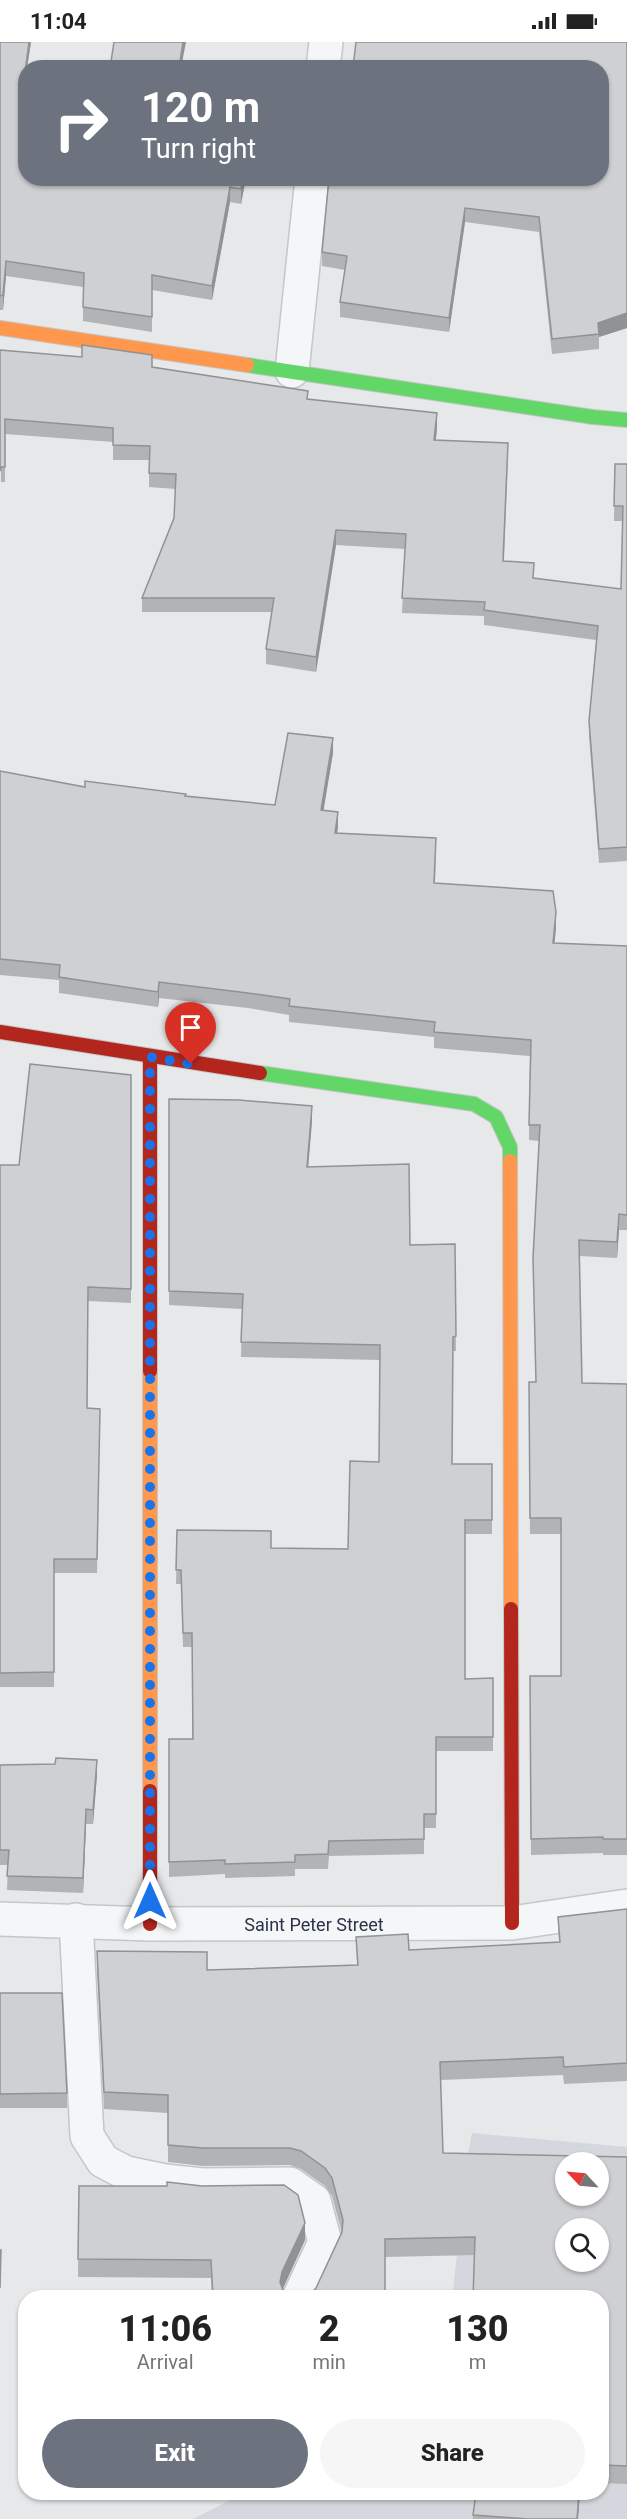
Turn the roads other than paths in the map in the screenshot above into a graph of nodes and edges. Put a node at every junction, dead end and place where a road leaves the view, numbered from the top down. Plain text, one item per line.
1 (326, 42) edge
2 (324, 60) edge
3 (311, 186) edge
4 (0, 328) edge
5 (292, 371) junction
6 (627, 420) edge
7 (0, 1032) edge
8 (150, 1057) junction
9 (627, 1906) edge
10 (0, 1919) edge
11 (76, 1920) junction
12 (512, 1923) junction
13 (150, 1924) junction
14 (303, 2290) edge

1 - 2 street
3 - 5 street
4 - 5 street
5 - 6 street
7 - 8 street
8 - 12 street
8 - 13 street
9 - 12 street, Saint Peter Street
10 - 11 street, Saint Peter Street
11 - 13 street, Saint Peter Street
11 - 14 street
12 - 13 street, Saint Peter Street

